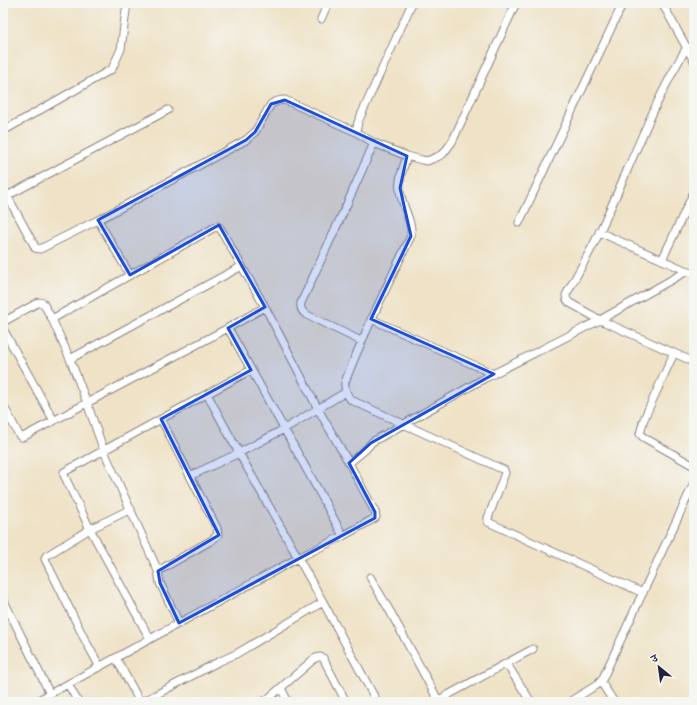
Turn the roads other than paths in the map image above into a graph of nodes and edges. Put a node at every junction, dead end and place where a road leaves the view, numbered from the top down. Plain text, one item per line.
1 (127, 3) edge
2 (328, 3) edge
3 (412, 3) edge
4 (516, 3) edge
5 (623, 3) edge
6 (662, 3) edge
7 (321, 19) dead end
8 (687, 47) junction
9 (694, 60) edge
10 (168, 110) dead end
11 (3, 131) edge
12 (356, 132) junction
13 (374, 143) junction
14 (407, 156) junction
15 (3, 188) edge
16 (694, 192) edge
17 (8, 196) junction
18 (98, 220) junction
19 (519, 223) dead end
20 (599, 232) junction
21 (662, 260) junction
22 (242, 266) junction
23 (691, 273) edge
24 (130, 275) junction
25 (264, 307) junction
26 (52, 319) junction
27 (371, 319) junction
28 (600, 320) junction
29 (3, 322) edge
30 (228, 328) junction
31 (3, 329) edge
32 (361, 341) junction
33 (674, 353) junction
34 (70, 359) junction
35 (694, 362) edge
36 (251, 370) junction
37 (494, 374) junction
38 (346, 392) junction
39 (207, 394) junction
40 (87, 403) junction
41 (3, 405) edge
42 (318, 409) junction
43 (161, 419) junction
44 (54, 421) junction
45 (404, 424) junction
46 (284, 429) junction
47 (104, 451) junction
48 (239, 453) junction
49 (349, 463) junction
50 (694, 466) edge
51 (190, 476) junction
52 (694, 483) edge
53 (131, 509) junction
54 (90, 529) junction
55 (343, 536) junction
56 (298, 558) junction
57 (158, 571) junction
58 (370, 577) dead end
59 (643, 593) junction
60 (3, 598) edge
61 (323, 602) junction
62 (179, 623) junction
63 (150, 639) junction
64 (532, 649) dead end
65 (116, 658) junction
66 (506, 663) junction
67 (100, 667) junction
68 (602, 682) junction
69 (68, 684) junction
70 (281, 688) junction
71 (50, 694) junction
72 (437, 701) edge
73 (35, 702) edge
74 (78, 702) edge
75 (141, 702) edge
76 (263, 702) edge
77 (288, 702) edge
78 (346, 702) edge
79 (376, 702) edge
80 (531, 702) edge
81 (569, 702) edge
82 (614, 702) edge

1 - 11 street
2 - 7 street
3 - 12 street
4 - 14 street
5 - 19 street
6 - 8 street
8 - 9 street
8 - 20 street
10 - 17 street
12 - 13 street
12 - 18 street
13 - 14 street
13 - 32 street
14 - 27 street
15 - 17 street
16 - 21 street
17 - 18 street
18 - 24 street
20 - 21 street
20 - 28 street
21 - 23 street
22 - 24 street
22 - 25 street
22 - 34 street
23 - 28 street
24 - 26 street
25 - 30 street
25 - 42 street
26 - 29 street
26 - 34 street
27 - 32 street
27 - 37 street
28 - 33 street
28 - 37 street
30 - 36 street
30 - 40 street
31 - 44 street
32 - 38 street
33 - 35 street
33 - 50 street
34 - 40 street
36 - 39 street
36 - 46 street
37 - 45 street
38 - 42 street
38 - 45 street
39 - 43 street
39 - 48 street
40 - 44 street
40 - 47 street
41 - 44 street
42 - 46 street
42 - 49 street
43 - 47 street
43 - 51 street
45 - 49 street
45 - 59 street
46 - 48 street
46 - 55 street
47 - 53 street
47 - 54 street
48 - 51 street
48 - 56 street
49 - 55 street
51 - 57 street
52 - 59 street
53 - 54 street
53 - 57 street
54 - 63 street
54 - 67 street
55 - 56 street
56 - 61 street
56 - 62 street
57 - 62 street
58 - 72 street
59 - 68 street
60 - 71 street
61 - 75 street
61 - 79 street
62 - 63 street
63 - 65 street
64 - 66 street
65 - 67 street
65 - 75 street
66 - 72 street
66 - 80 street
67 - 69 street
68 - 81 street
68 - 82 street
69 - 71 street
69 - 74 street
70 - 76 street
70 - 77 street
70 - 78 street
71 - 73 street

